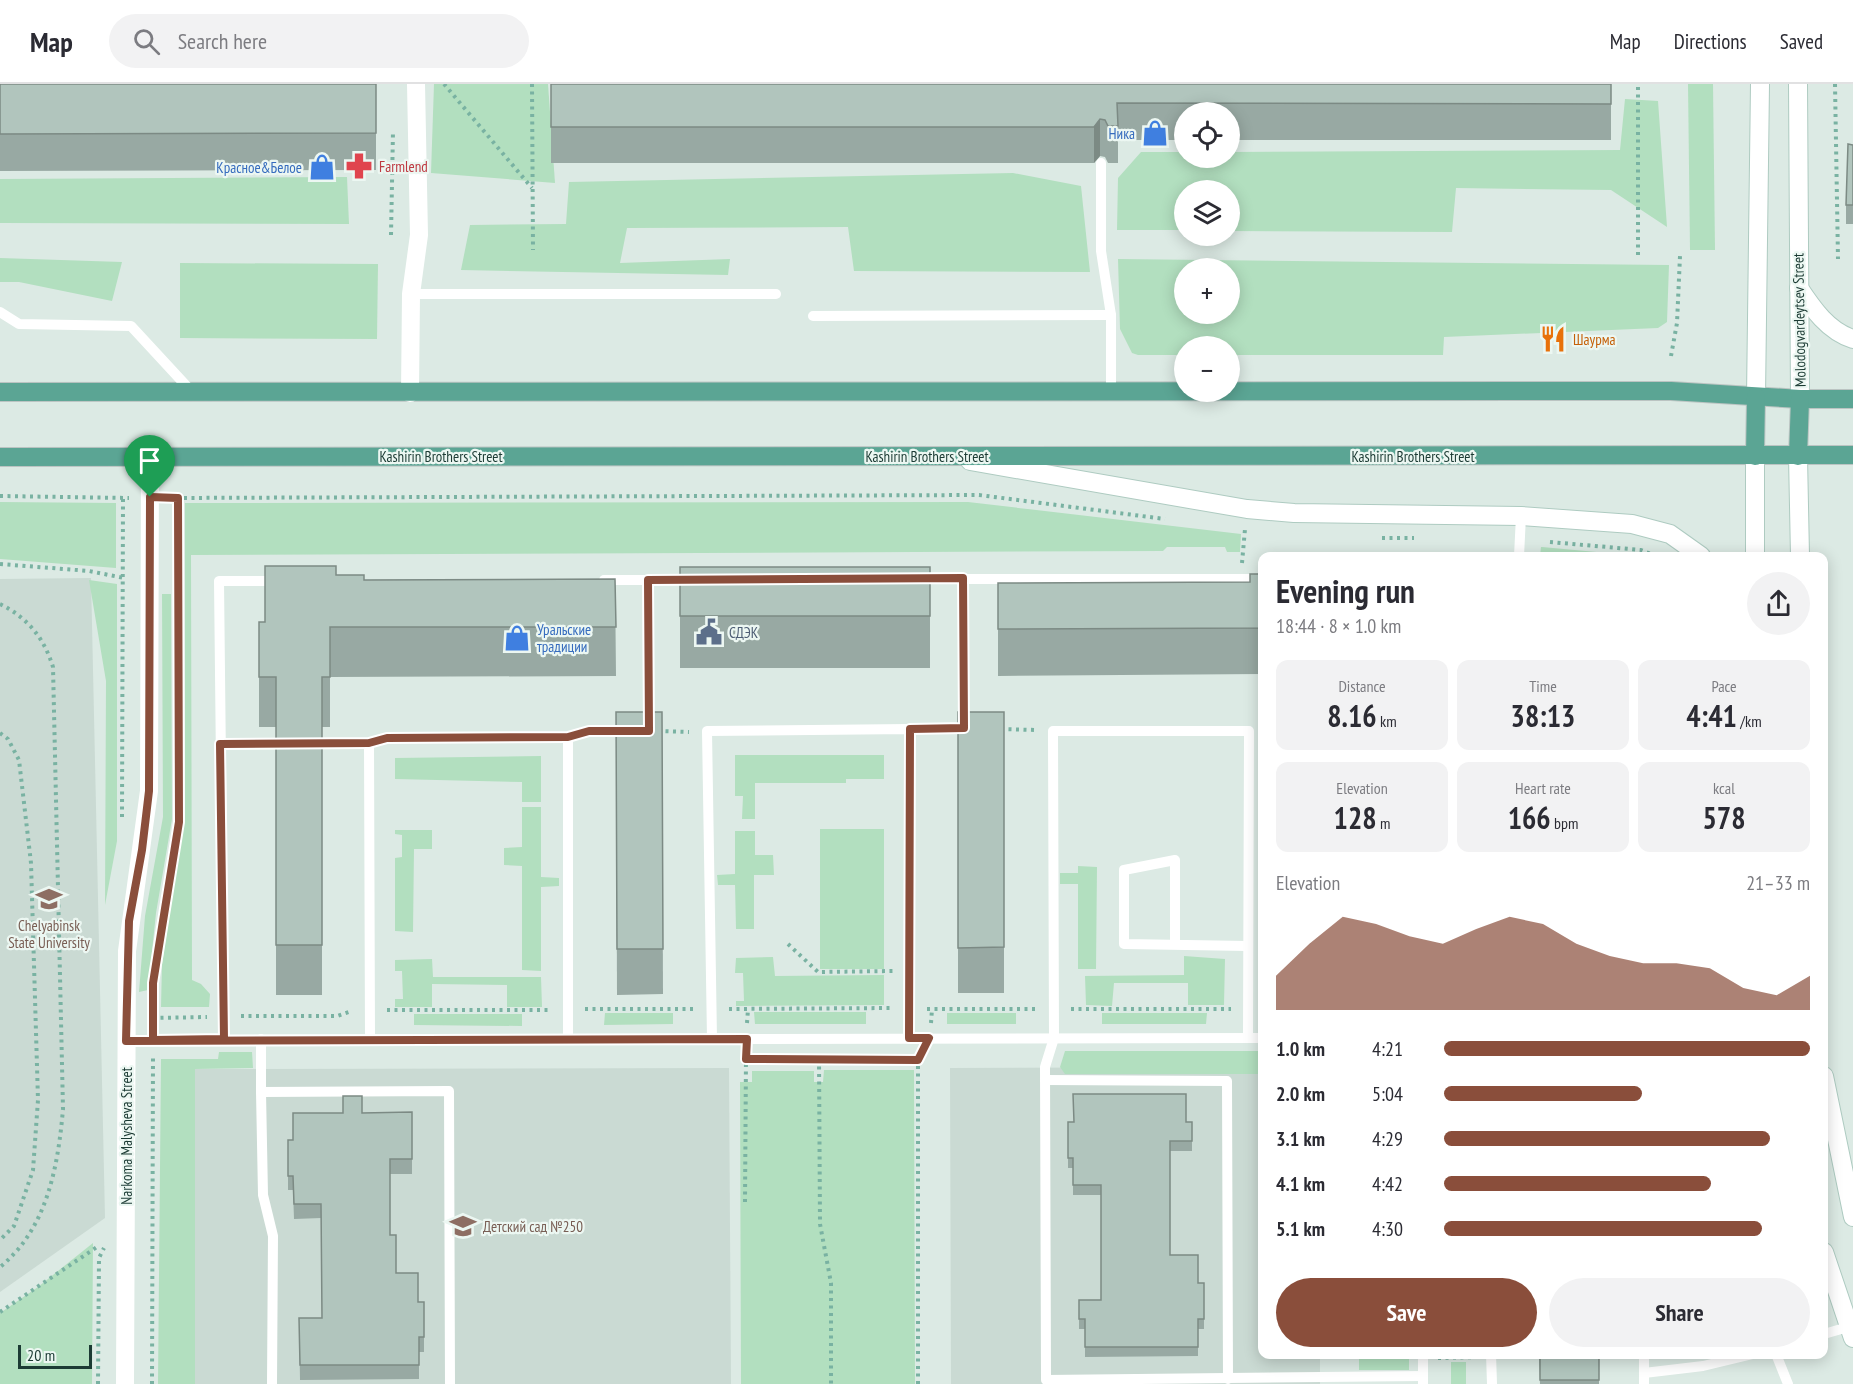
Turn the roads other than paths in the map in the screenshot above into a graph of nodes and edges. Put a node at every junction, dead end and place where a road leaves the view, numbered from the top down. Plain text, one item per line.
1 (416, 84) edge
2 (1760, 84) edge
3 (1798, 84) edge
4 (1101, 164) edge
5 (1799, 288) junction
6 (411, 294) junction
7 (776, 294) dead end
8 (0, 312) edge
9 (1111, 315) junction
10 (813, 316) dead end
11 (1853, 339) edge
12 (0, 392) edge
13 (1111, 392) junction
14 (193, 393) junction
15 (410, 393) junction
16 (1756, 397) junction
17 (1800, 399) junction
18 (1853, 399) edge
19 (1853, 455) edge
20 (942, 456) junction
21 (1755, 456) junction
22 (1798, 456) junction
23 (0, 457) edge
24 (150, 457) junction
25 (1521, 516) junction
26 (1519, 552) edge
27 (1695, 552) edge
28 (1755, 552) edge
29 (1800, 552) edge
30 (904, 579) edge
31 (1258, 579) edge
32 (587, 580) edge
33 (706, 580) edge
34 (290, 581) edge
35 (1175, 944) junction
36 (1248, 946) junction
37 (909, 1038) junction
38 (1054, 1038) junction
39 (1248, 1038) junction
40 (1258, 1038) edge
41 (224, 1039) junction
42 (261, 1039) junction
43 (568, 1039) junction
44 (712, 1039) junction
45 (370, 1040) junction
46 (126, 1041) junction
47 (1045, 1080) junction
48 (261, 1092) junction
49 (1828, 1095) edge
50 (1852, 1210) edge
51 (1828, 1264) edge
52 (1851, 1333) edge
53 (1828, 1334) edge
54 (1423, 1359) edge
55 (1491, 1359) edge
56 (1644, 1359) edge
57 (1732, 1359) edge
58 (1778, 1359) edge
59 (1644, 1378) edge
60 (1228, 1379) junction
61 (1423, 1380) edge
62 (125, 1384) edge
63 (272, 1384) edge
64 (450, 1384) edge
65 (1492, 1384) edge
66 (1788, 1384) edge

1 - 6 main road
2 - 16 main road
3 - 5 main road, Molodogvardeytsev Street
4 - 9 lane
5 - 11 main road
5 - 17 main road, Molodogvardeytsev Street
6 - 7 lane
6 - 15 main road
8 - 14 lane
9 - 10 lane
9 - 13 lane
12 - 14 main road
13 - 15 main road
13 - 16 main road
14 - 15 main road
16 - 17 main road
16 - 21 main road
17 - 18 main road
17 - 22 main road, Molodogvardeytsev Street
19 - 22 main road, Kashirin Brothers Street
20 - 21 main road, Kashirin Brothers Street
20 - 24 main road, Kashirin Brothers Street
20 - 25 main road
21 - 22 main road, Kashirin Brothers Street
21 - 28 main road
22 - 29 main road, Molodogvardeytsev Street
23 - 24 main road, Kashirin Brothers Street
24 - 46 main road, Narkoma Malysheva Street
25 - 26 lane
25 - 27 main road
30 - 31 lane
32 - 33 lane
34 - 41 lane
35 - 35 lane
35 - 36 lane
36 - 38 lane
36 - 39 lane
37 - 38 lane
37 - 44 lane
37 - 44 lane
38 - 39 lane
38 - 47 lane
39 - 40 lane
41 - 42 lane
41 - 46 lane
42 - 45 lane
42 - 48 lane
43 - 44 lane
43 - 45 lane
43 - 45 lane
46 - 62 main road, Narkoma Malysheva Street
47 - 60 lane
47 - 60 lane
48 - 63 lane
48 - 64 lane
49 - 50 main road
51 - 52 main road
52 - 53 lane
54 - 61 lane
55 - 65 lane
56 - 59 lane
57 - 59 lane
58 - 66 lane
60 - 61 lane

